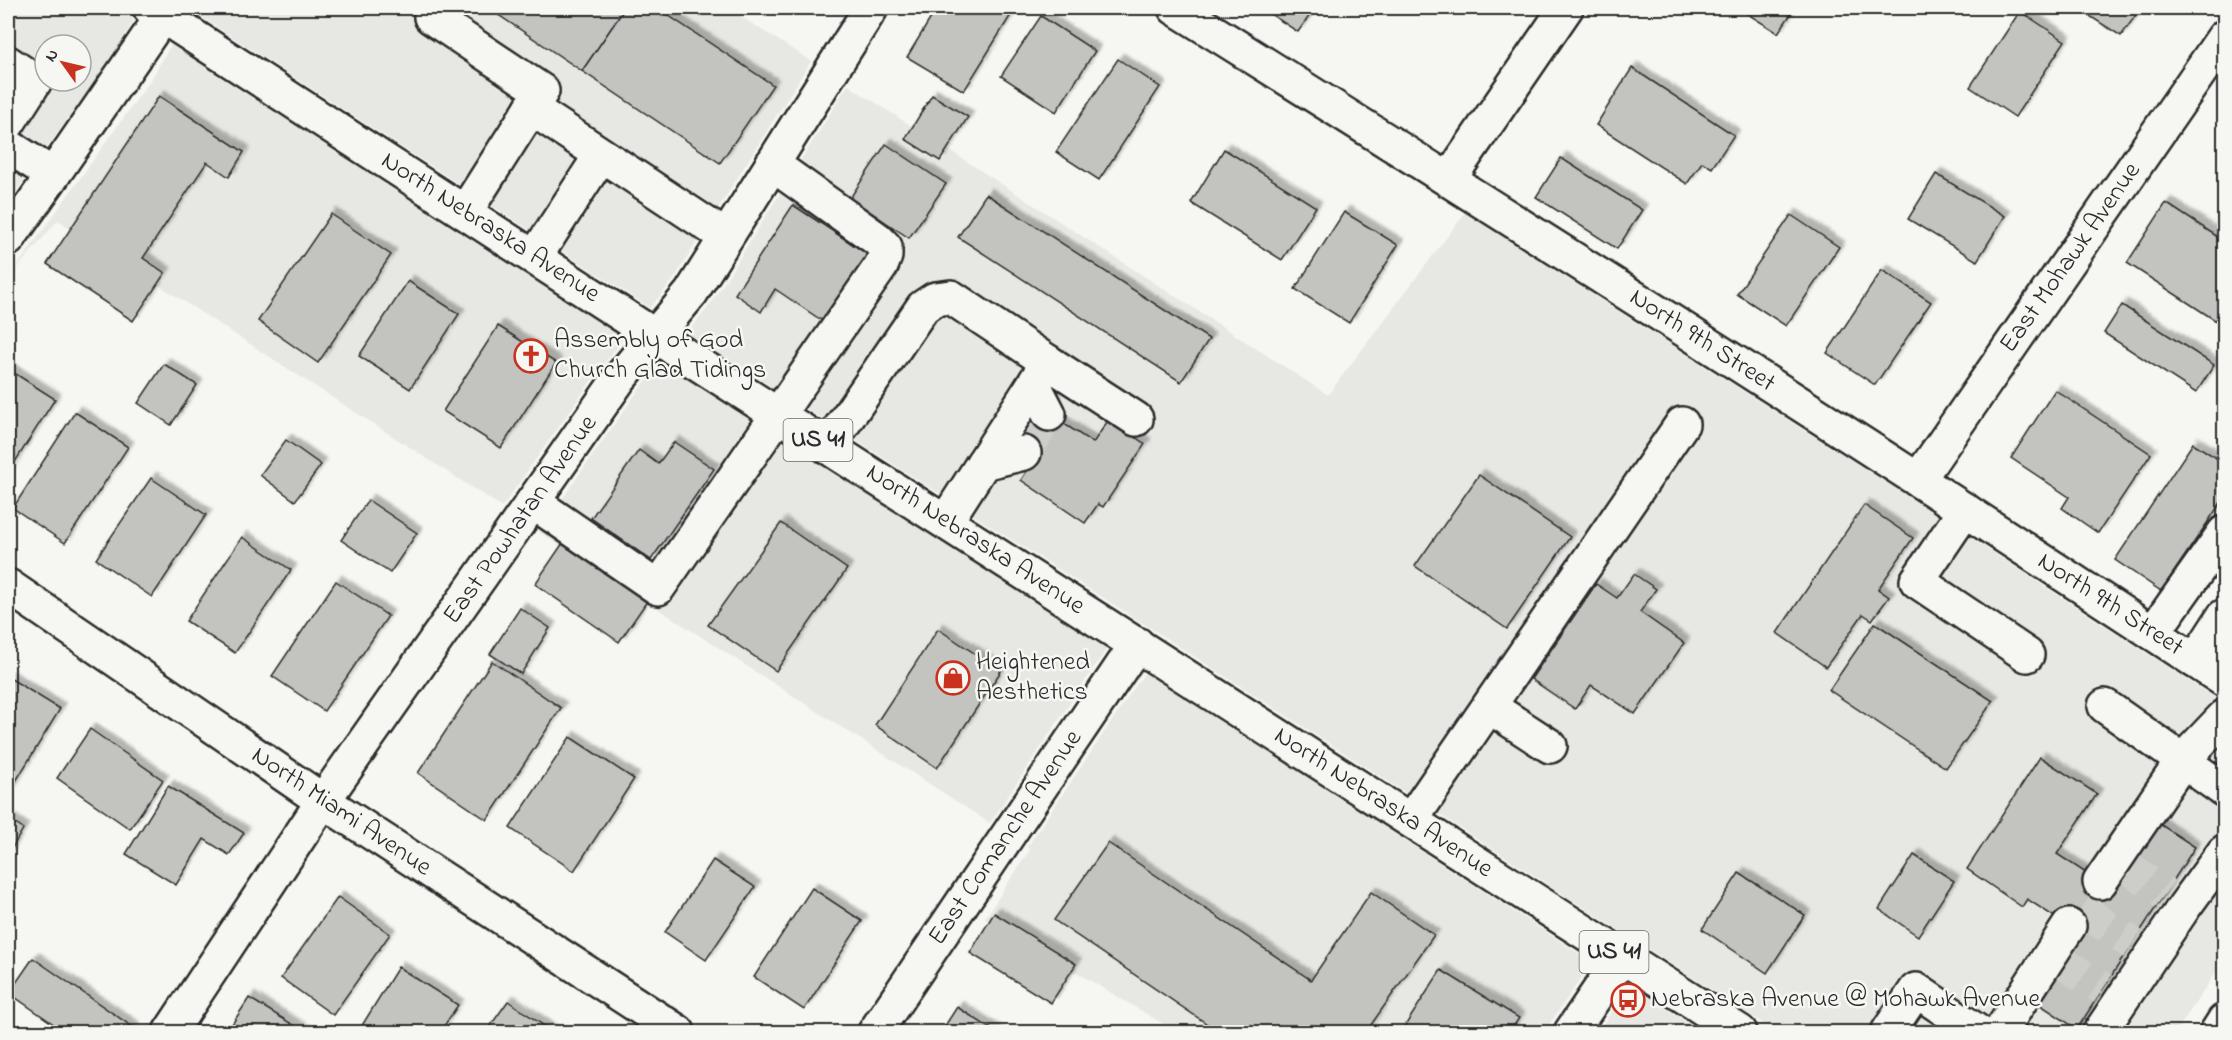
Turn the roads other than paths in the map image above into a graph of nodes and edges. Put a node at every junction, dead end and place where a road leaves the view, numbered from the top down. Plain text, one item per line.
1 (871, 8) edge
2 (1175, 8) edge
3 (1566, 8) edge
4 (160, 10) edge
5 (431, 16) dead end
6 (2224, 37) edge
7 (8, 63) edge
8 (531, 108) junction
9 (8, 123) edge
10 (8, 146) edge
11 (601, 155) junction
12 (772, 164) junction
13 (53, 175) junction
14 (1449, 179) junction
15 (465, 212) junction
16 (726, 237) junction
17 (8, 239) edge
18 (535, 258) junction
19 (655, 336) junction
20 (1041, 373) junction
21 (779, 414) junction
22 (1049, 414) tunnel mouth
23 (1136, 419) dead end
24 (1682, 424) dead end
25 (828, 446) junction
26 (1024, 453) tunnel mouth
27 (983, 463) junction
28 (1918, 480) junction
29 (533, 502) junction
30 (1965, 510) junction
31 (946, 521) junction
32 (2224, 532) edge
33 (8, 586) edge
34 (2224, 616) edge
35 (2153, 633) junction
36 (1137, 644) junction
37 (2027, 655) dead end
38 (2195, 661) junction
39 (2224, 680) edge
40 (2105, 706) dead end
41 (1490, 707) junction
42 (2224, 717) edge
43 (1550, 746) dead end
44 (2183, 760) junction
45 (2224, 790) edge
46 (323, 801) junction
47 (1411, 820) junction
48 (2224, 852) edge
49 (2112, 867) dead end
50 (2069, 926) dead end
51 (1622, 957) junction
52 (2224, 1021) edge
53 (170, 1032) edge
54 (678, 1032) edge
55 (874, 1032) edge
56 (1571, 1032) edge
57 (1740, 1032) edge
58 (1888, 1032) edge
59 (1978, 1032) edge
60 (2000, 1032) edge
61 (2100, 1032) edge
62 (2217, 1032) edge

1 - 12 street, East Powhatan Avenue
2 - 14 street, North 9th Street
3 - 14 street
4 - 13 street
4 - 15 street, North Nebraska Avenue / US 41
5 - 8 street
6 - 28 street, East Mohawk Avenue
7 - 9 street
8 - 11 street
8 - 15 street
10 - 13 street
11 - 16 street
11 - 18 street
12 - 16 street, East Powhatan Avenue
12 - 21 street
13 - 17 street
14 - 28 street, North 9th Street
15 - 18 street, North Nebraska Avenue / US 41
16 - 19 street, East Powhatan Avenue
18 - 19 street, North Nebraska Avenue / US 41
19 - 21 street, North Nebraska Avenue / US 41
19 - 29 street, East Powhatan Avenue
20 - 22 street
20 - 23 street
20 - 25 street
20 - 27 street
21 - 25 street, North Nebraska Avenue / US 41
21 - 29 street
24 - 41 street
25 - 31 street, North Nebraska Avenue / US 41
26 - 27 street
27 - 31 street
28 - 30 street, North 9th Street
29 - 46 street, East Powhatan Avenue
30 - 35 street, North 9th Street
30 - 37 street
31 - 36 street, North Nebraska Avenue / US 41
32 - 35 street
33 - 46 street, North Miami Avenue
34 - 38 street
35 - 38 street, North 9th Street
36 - 47 street, North Nebraska Avenue / US 41
36 - 55 street, East Comanche Avenue
38 - 39 street, North 9th Street
40 - 44 street
41 - 43 street
41 - 47 street
42 - 44 street
44 - 45 street
44 - 49 street
46 - 53 street, East Powhatan Avenue
46 - 54 street, North Miami Avenue
47 - 51 street, North Nebraska Avenue / US 41
48 - 61 street
50 - 60 street
51 - 56 street
51 - 57 street, North Nebraska Avenue / US 41
52 - 62 street
58 - 59 street

